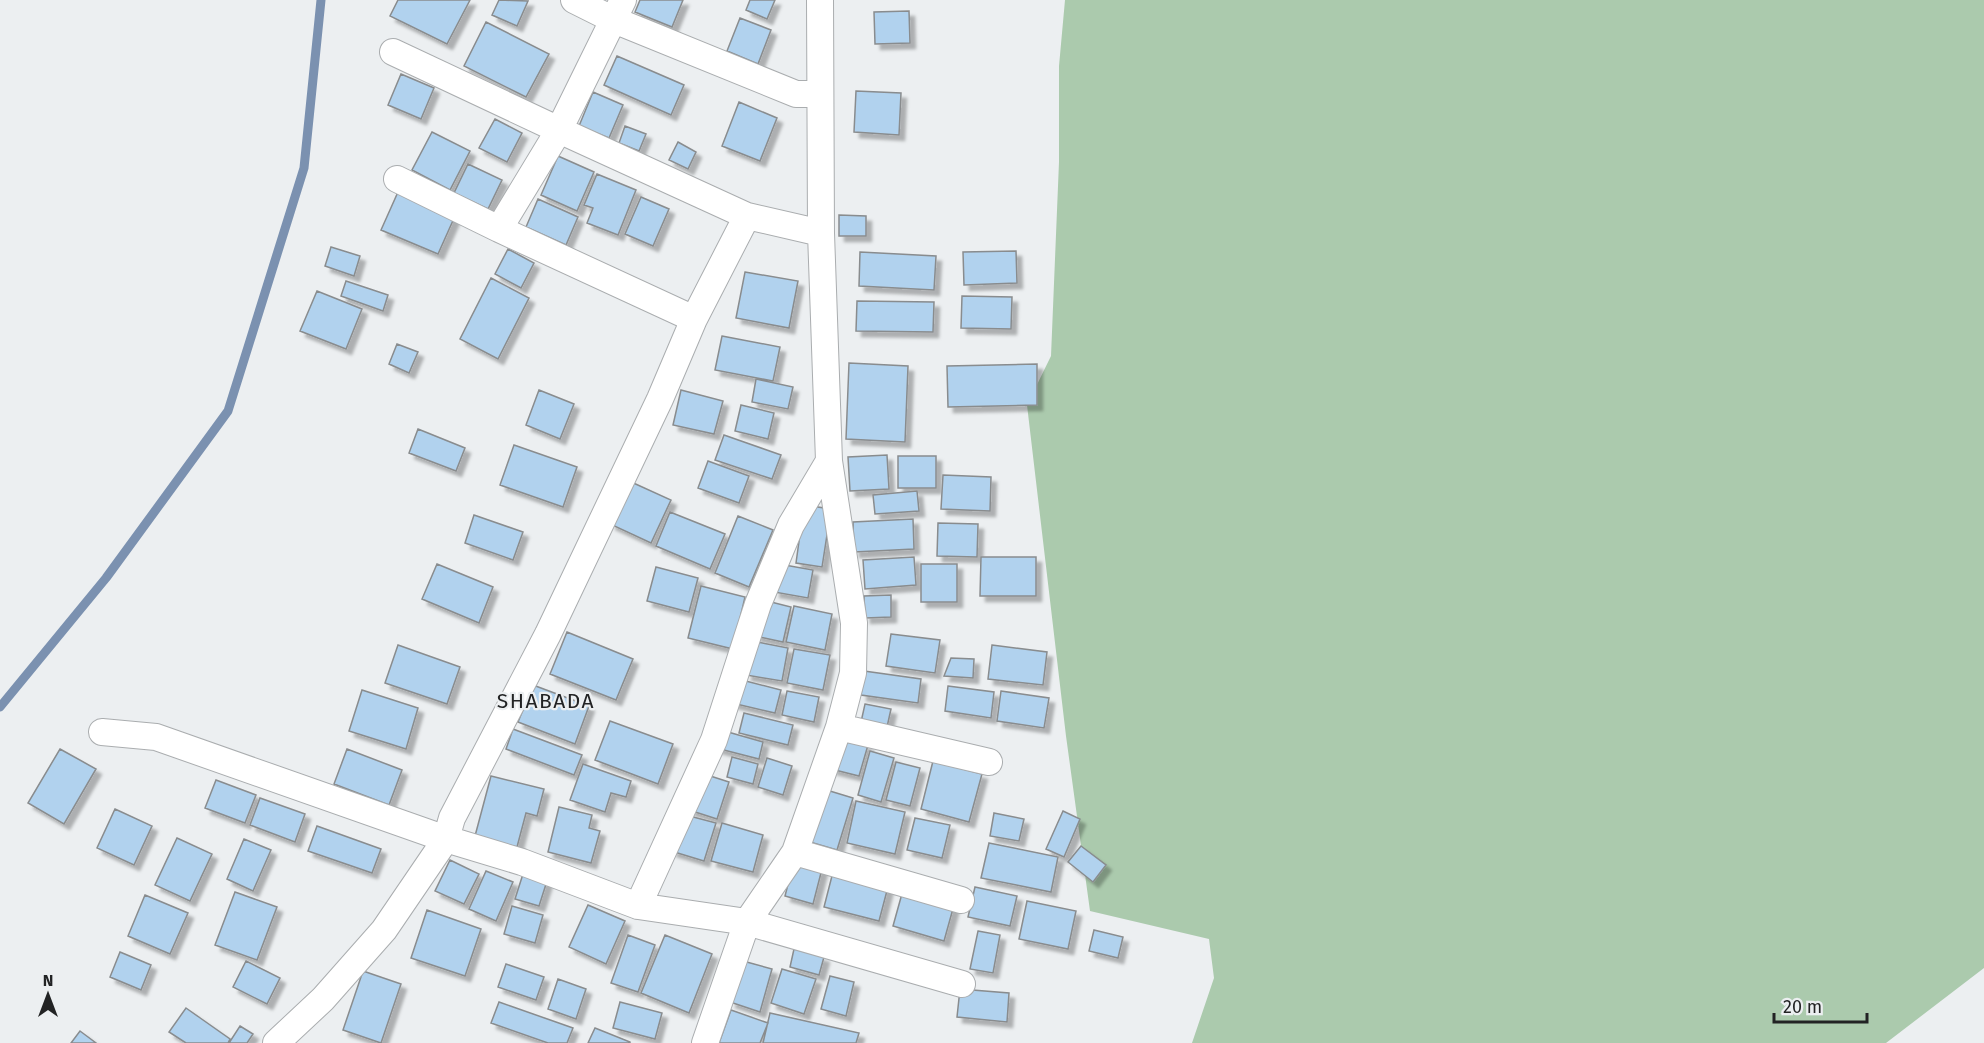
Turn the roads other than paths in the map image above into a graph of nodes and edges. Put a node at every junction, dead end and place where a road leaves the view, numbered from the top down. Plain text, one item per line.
1 (574, 0) edge
2 (820, 0) edge
3 (619, 10) edge
4 (393, 52) dead end
5 (819, 94) junction
6 (559, 130) junction
7 (397, 179) dead end
8 (747, 216) junction
9 (499, 229) junction
10 (821, 233) junction
11 (694, 319) junction
12 (829, 461) junction
13 (839, 727) junction
14 (102, 732) dead end
15 (989, 762) dead end
16 (446, 839) junction
17 (795, 852) junction
18 (961, 900) dead end
19 (638, 906) junction
20 (747, 922) junction
21 (962, 984) dead end
22 (283, 1042) edge
23 (705, 1043) edge

1 - 3 street
2 - 5 street
3 - 5 street
3 - 6 street
4 - 6 street
5 - 10 street
6 - 8 street
6 - 9 street
7 - 9 street
8 - 10 street
8 - 11 street
9 - 11 street
10 - 12 street
11 - 16 street
12 - 13 street
12 - 19 street
13 - 15 street
13 - 17 street
14 - 16 street
16 - 19 street
16 - 22 street
17 - 18 street
17 - 20 street
19 - 20 street
20 - 21 street
20 - 23 street

